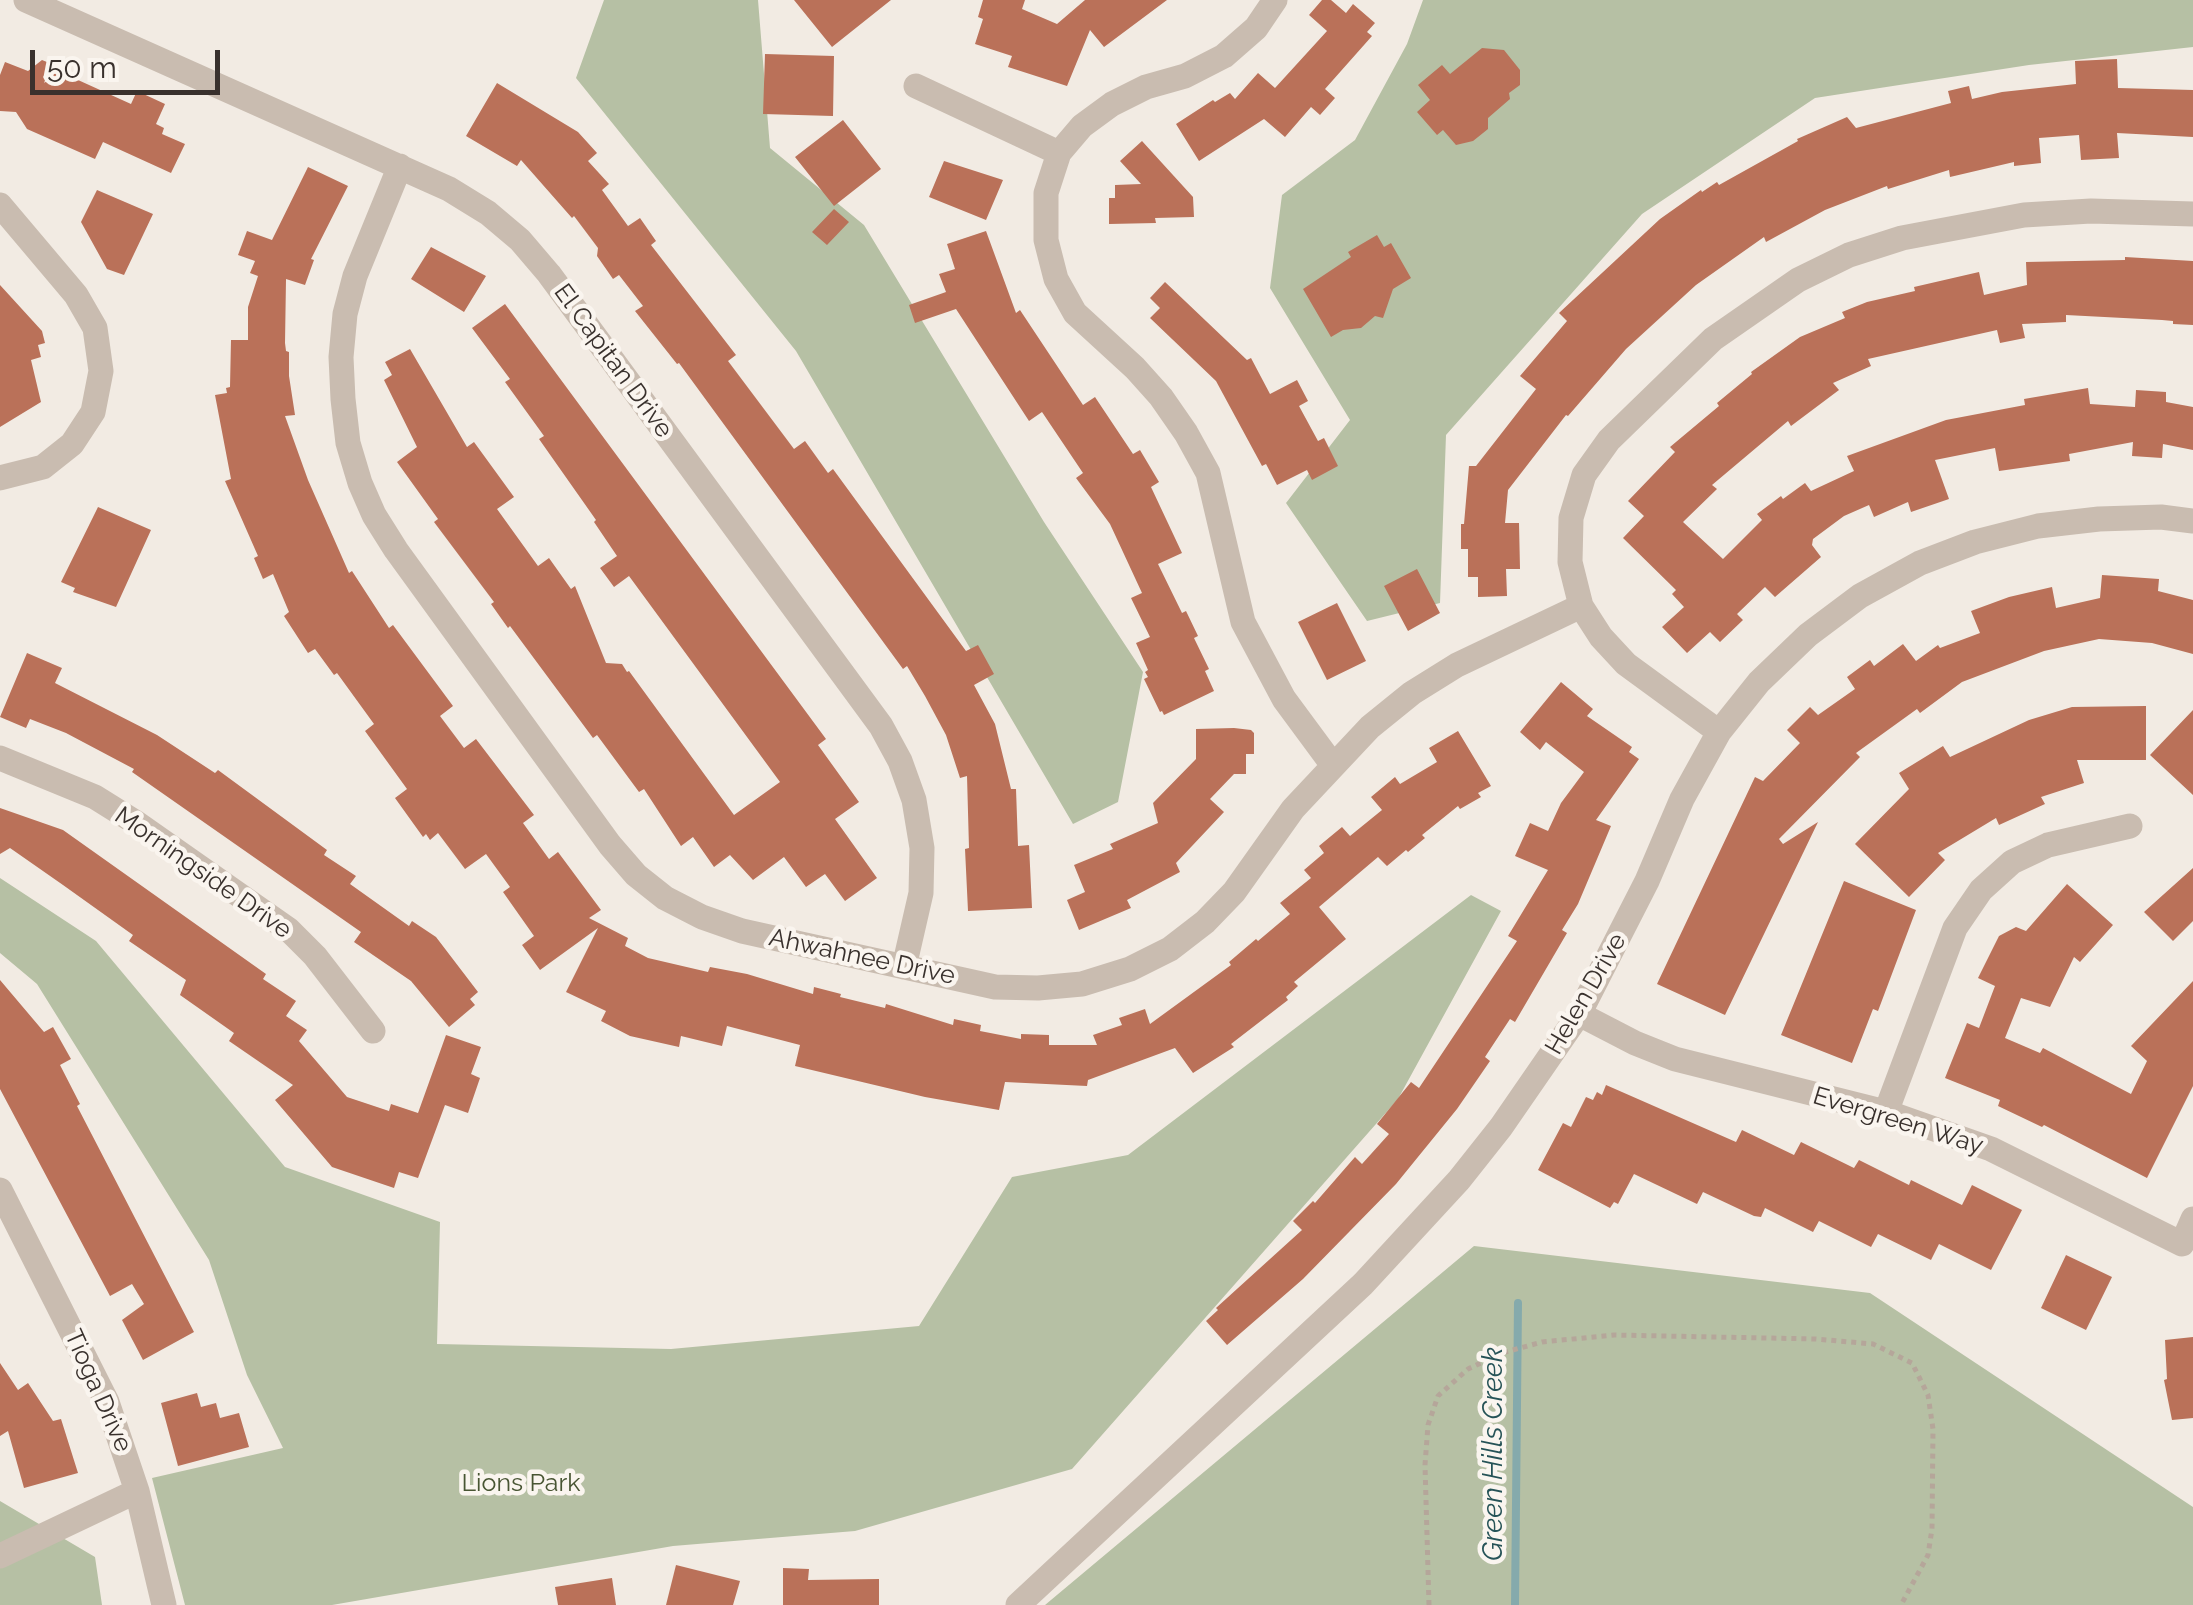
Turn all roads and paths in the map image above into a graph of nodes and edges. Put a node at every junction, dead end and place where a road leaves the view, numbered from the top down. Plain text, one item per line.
1 (26, 0) edge
2 (1275, 0) edge
3 (916, 86) dead end
4 (1059, 153) junction
5 (400, 166) junction
6 (0, 204) edge
7 (2193, 214) edge
8 (0, 478) edge
9 (2193, 521) edge
10 (1581, 606) junction
11 (1719, 732) junction
12 (0, 758) edge
13 (1332, 764) junction
14 (2130, 826) dead end
15 (904, 967) junction
16 (1579, 1014) junction
17 (374, 1031) dead end
18 (1886, 1112) junction
19 (0, 1190) edge
20 (2193, 1219) edge
21 (137, 1492) junction
22 (0, 1556) edge
23 (164, 1605) edge
24 (1018, 1605) edge
25 (1429, 1605) edge
26 (1901, 1605) edge

1 - 5 street, El Capitan Drive
2 - 4 street
3 - 4 street
4 - 13 street
5 - 15 street, El Capitan Drive
5 - 15 street, Ahwahnee Drive
6 - 8 street
7 - 10 street
9 - 11 street, Helen Drive
10 - 11 street
10 - 13 street, Ahwahnee Drive
11 - 16 street, Helen Drive
12 - 17 street, Morningside Drive
13 - 15 street, Ahwahnee Drive
14 - 18 street
16 - 18 street, Evergreen Way
16 - 24 street, Helen Drive
18 - 20 street, Evergreen Way
19 - 21 street, Tioga Drive
21 - 22 street
21 - 23 street, Tioga Drive
25 - 26 path

